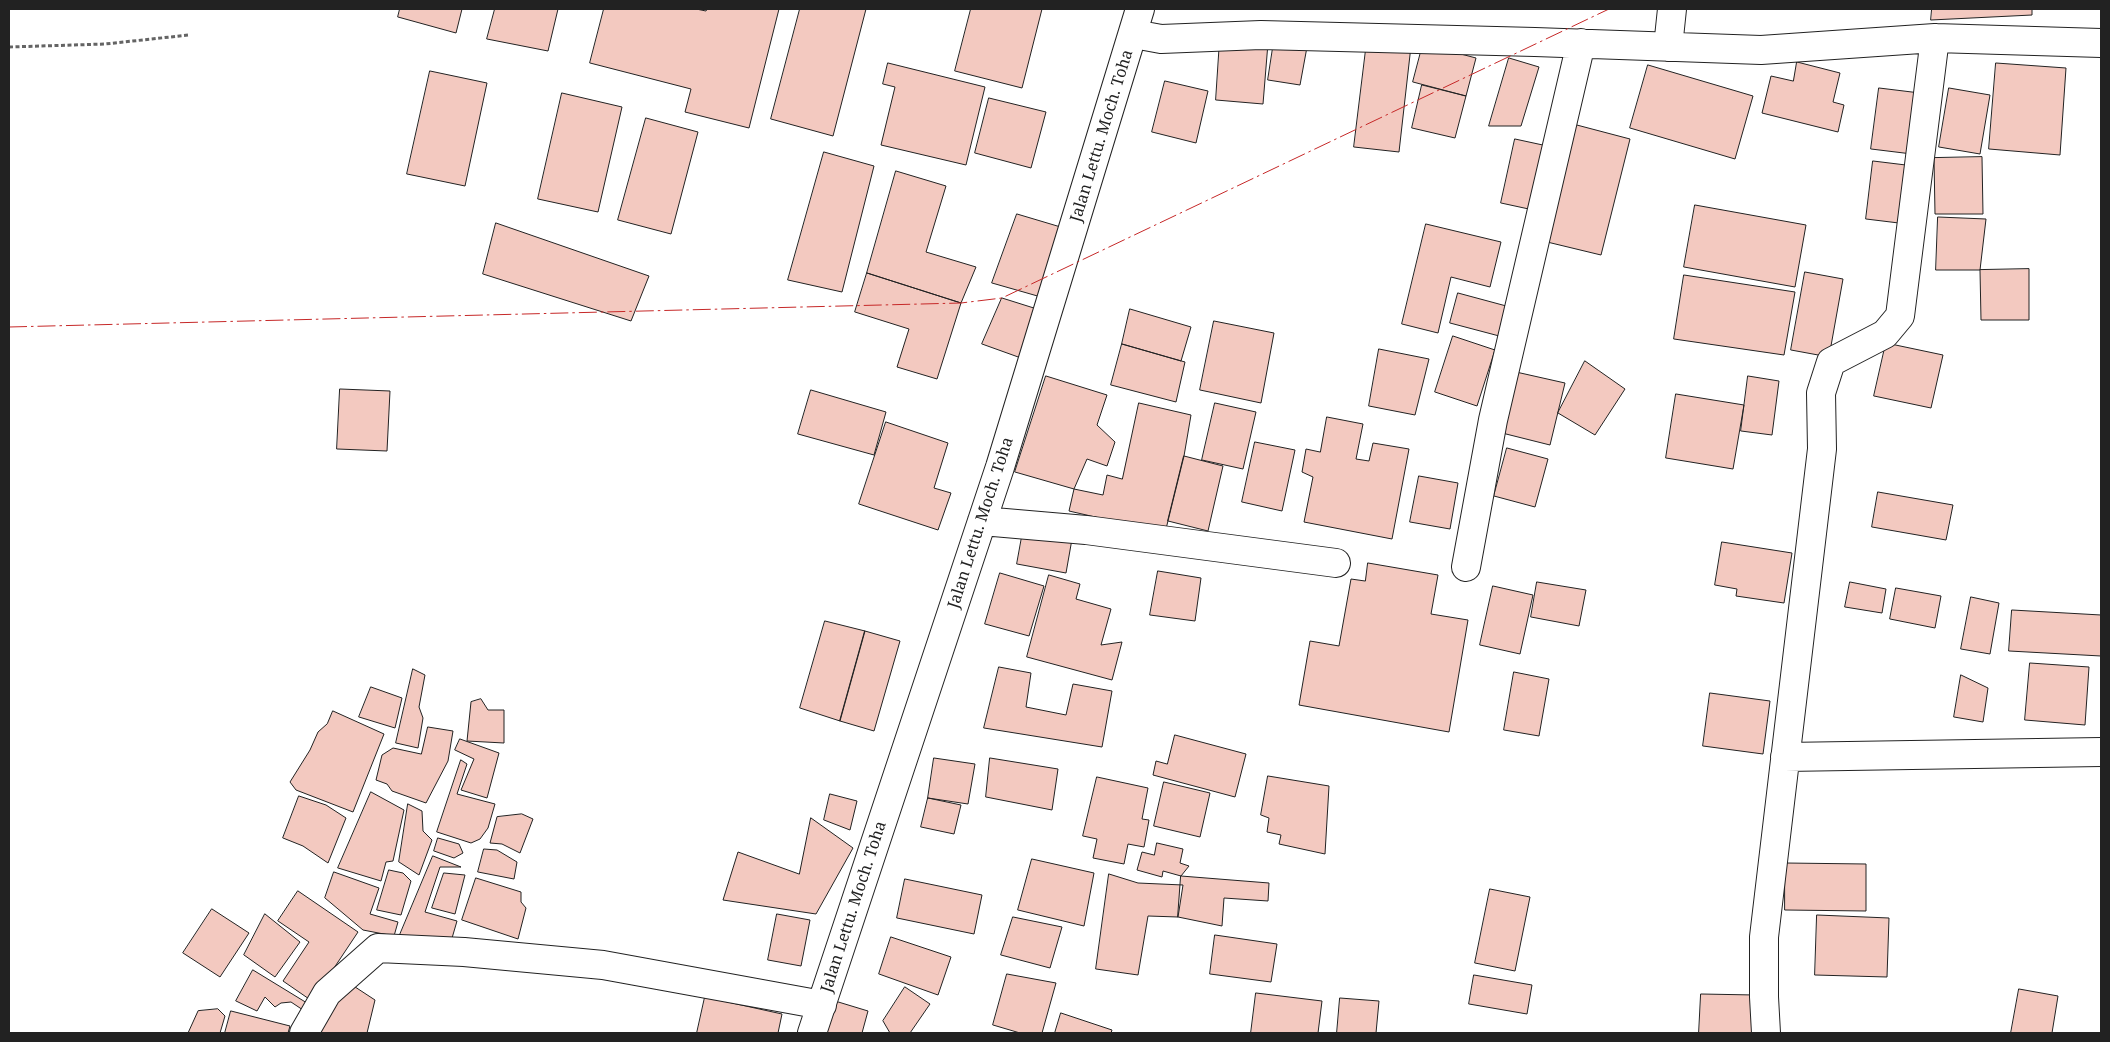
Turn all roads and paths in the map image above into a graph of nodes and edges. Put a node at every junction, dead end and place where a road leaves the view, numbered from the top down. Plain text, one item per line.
1 (1672, 9) edge
2 (1137, 21) edge
3 (188, 35) dead end
4 (1935, 38) junction
5 (1581, 43) junction
6 (2101, 43) edge
7 (9, 47) edge
8 (1668, 47) junction
9 (982, 521) junction
10 (1336, 563) dead end
11 (1466, 567) dead end
12 (2101, 752) edge
13 (1785, 758) junction
14 (822, 1005) junction
15 (304, 1033) edge
16 (812, 1033) edge
17 (1766, 1033) edge

1 - 8 street
2 - 5 street
2 - 9 street, Jalan Lettu. Moch. Toha
3 - 7 path
4 - 6 street
4 - 8 street
4 - 13 street
5 - 8 street
5 - 11 street
9 - 10 street
9 - 14 street, Jalan Lettu. Moch. Toha
12 - 13 street
13 - 17 street
14 - 15 street
14 - 16 street, Jalan Lettu. Moch. Toha

